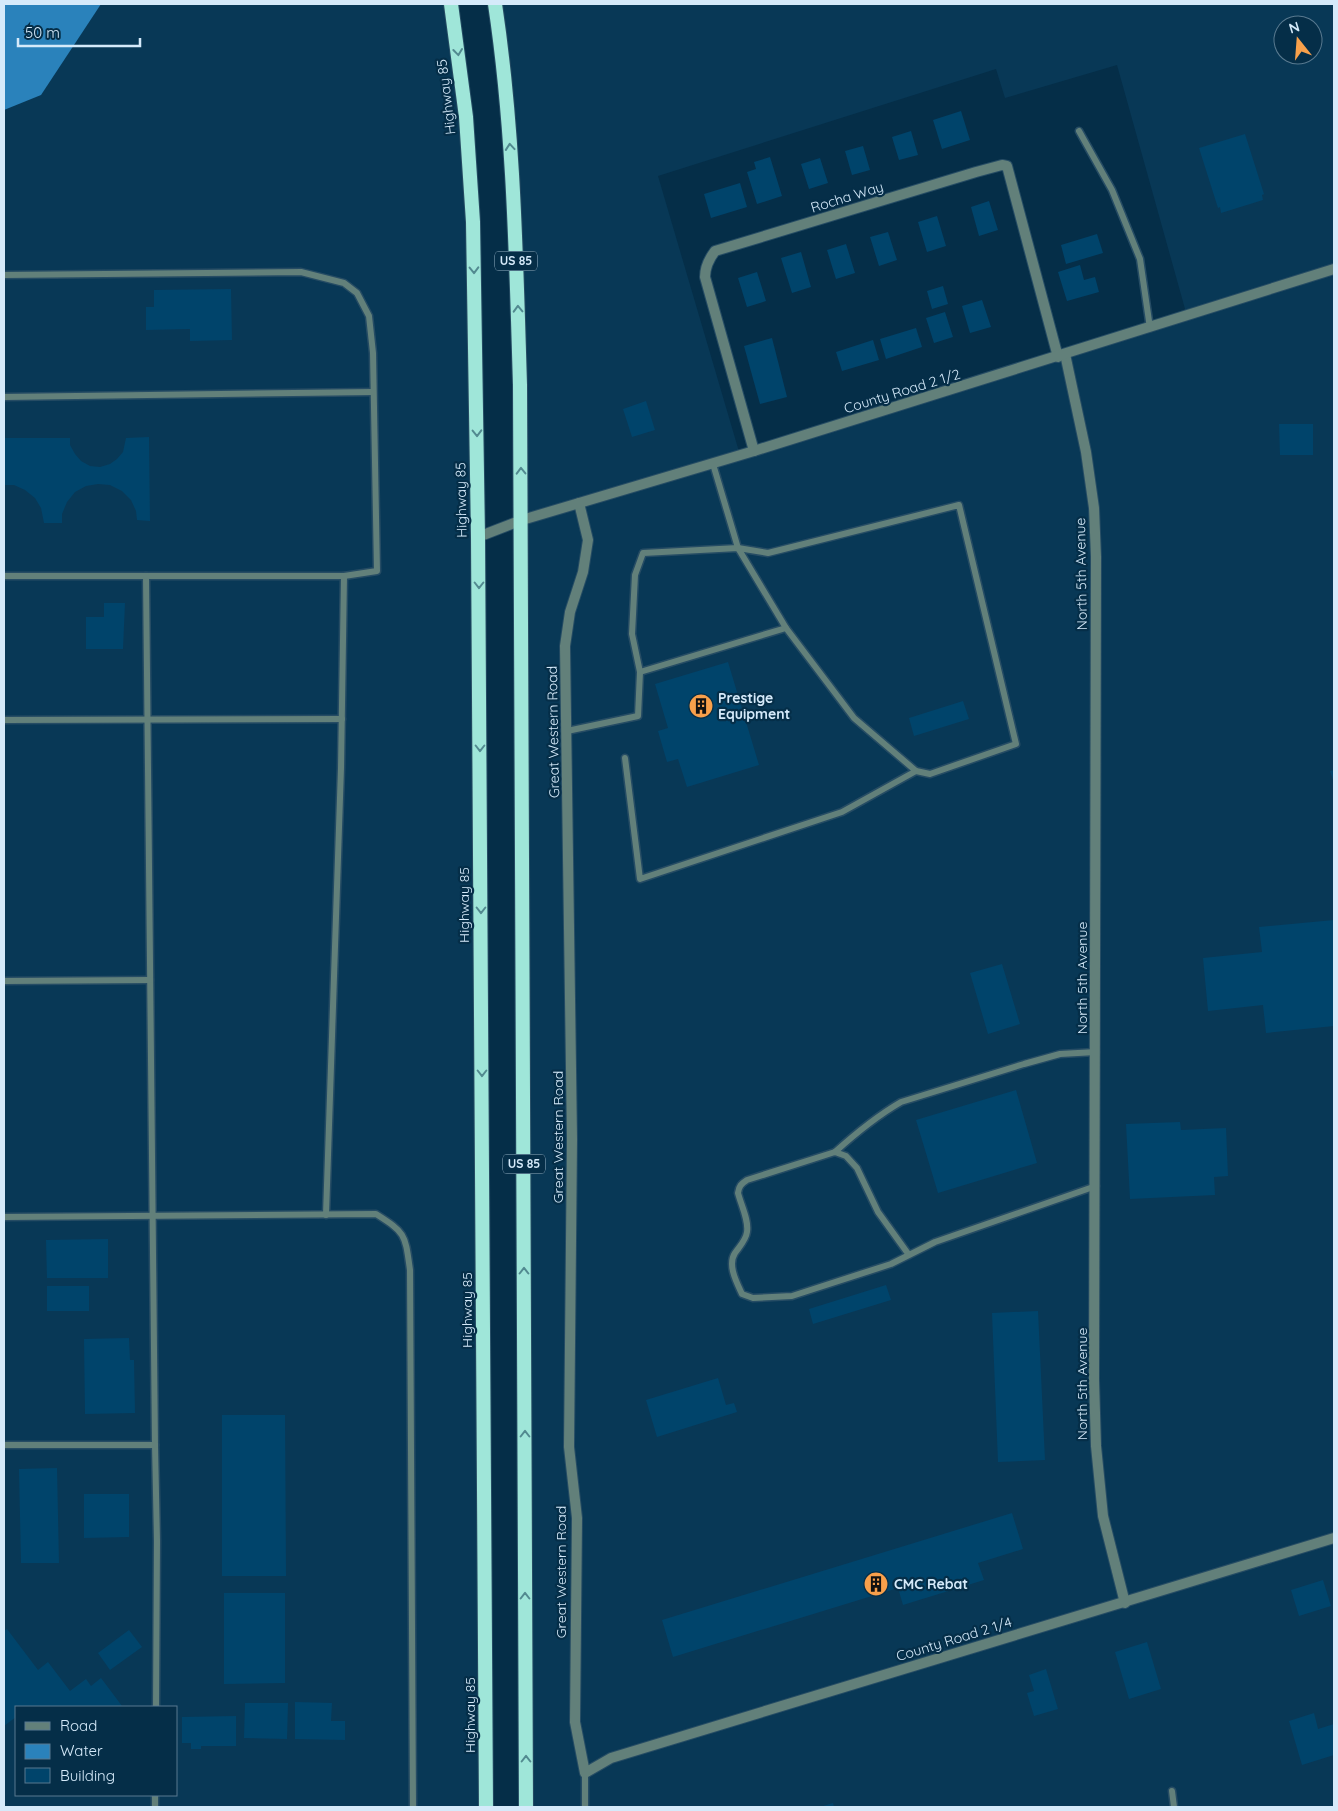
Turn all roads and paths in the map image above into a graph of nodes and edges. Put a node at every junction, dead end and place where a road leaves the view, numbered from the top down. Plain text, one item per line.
1 (451, 4) edge
2 (495, 4) edge
3 (1079, 131) dead end
4 (1334, 270) edge
5 (4, 275) edge
6 (1150, 328) junction
7 (1059, 353) junction
8 (374, 392) junction
9 (4, 397) edge
10 (754, 451) junction
11 (712, 464) junction
12 (580, 503) junction
13 (522, 520) junction
14 (478, 537) junction
15 (738, 548) junction
16 (4, 576) edge
17 (146, 576) junction
18 (344, 576) junction
19 (786, 628) junction
20 (640, 672) junction
21 (147, 719) junction
22 (342, 719) junction
23 (4, 720) edge
24 (566, 731) junction
25 (625, 758) dead end
26 (916, 771) junction
27 (150, 980) junction
28 (4, 981) edge
29 (1096, 1052) junction
30 (835, 1152) junction
31 (1096, 1186) junction
32 (326, 1215) junction
33 (152, 1216) junction
34 (4, 1217) edge
35 (909, 1255) junction
36 (4, 1445) edge
37 (155, 1445) junction
38 (1334, 1538) edge
39 (1125, 1603) junction
40 (156, 1706) edge
41 (585, 1773) junction
42 (1172, 1791) dead end
43 (413, 1807) edge
44 (486, 1807) edge
45 (526, 1807) edge
46 (585, 1807) edge
47 (1174, 1807) edge

1 -> 14 highway, Highway 85 / US 85
13 -> 2 highway, US 85
3 - 6 lane
4 - 6 street, County Road 2 1/2
5 - 8 lane
6 - 7 street, County Road 2 1/2
7 - 10 street, County Road 2 1/2
7 - 10 street, Rocha Way
7 - 29 street, North 5th Avenue
8 - 9 lane
8 - 18 lane
10 - 11 street, County Road 2 1/2
11 - 12 street, County Road 2 1/2
11 - 15 lane
12 - 13 street, County Road 2 1/2
12 - 24 street, Great Western Road
13 - 14 street, County Road 2 1/2
45 -> 13 highway, US 85
14 -> 44 highway, Highway 85 / US 85
15 - 19 lane
15 - 20 lane
15 - 26 lane
16 - 17 lane
17 - 18 lane
17 - 21 lane
18 - 22 lane
19 - 20 lane
19 - 26 lane
20 - 24 lane
21 - 22 lane
21 - 23 lane
21 - 27 lane
22 - 32 lane
24 - 41 street, Great Western Road
25 - 26 lane
27 - 28 lane
27 - 33 lane
29 - 30 lane
29 - 31 street, North 5th Avenue
30 - 35 lane
30 - 35 lane
31 - 35 lane
31 - 39 street, North 5th Avenue
32 - 33 lane
32 - 43 lane
33 - 34 lane
33 - 37 lane
36 - 37 lane
37 - 40 lane
38 - 39 street, County Road 2 1/4
39 - 41 street, County Road 2 1/4
41 - 46 lane
42 - 47 lane

